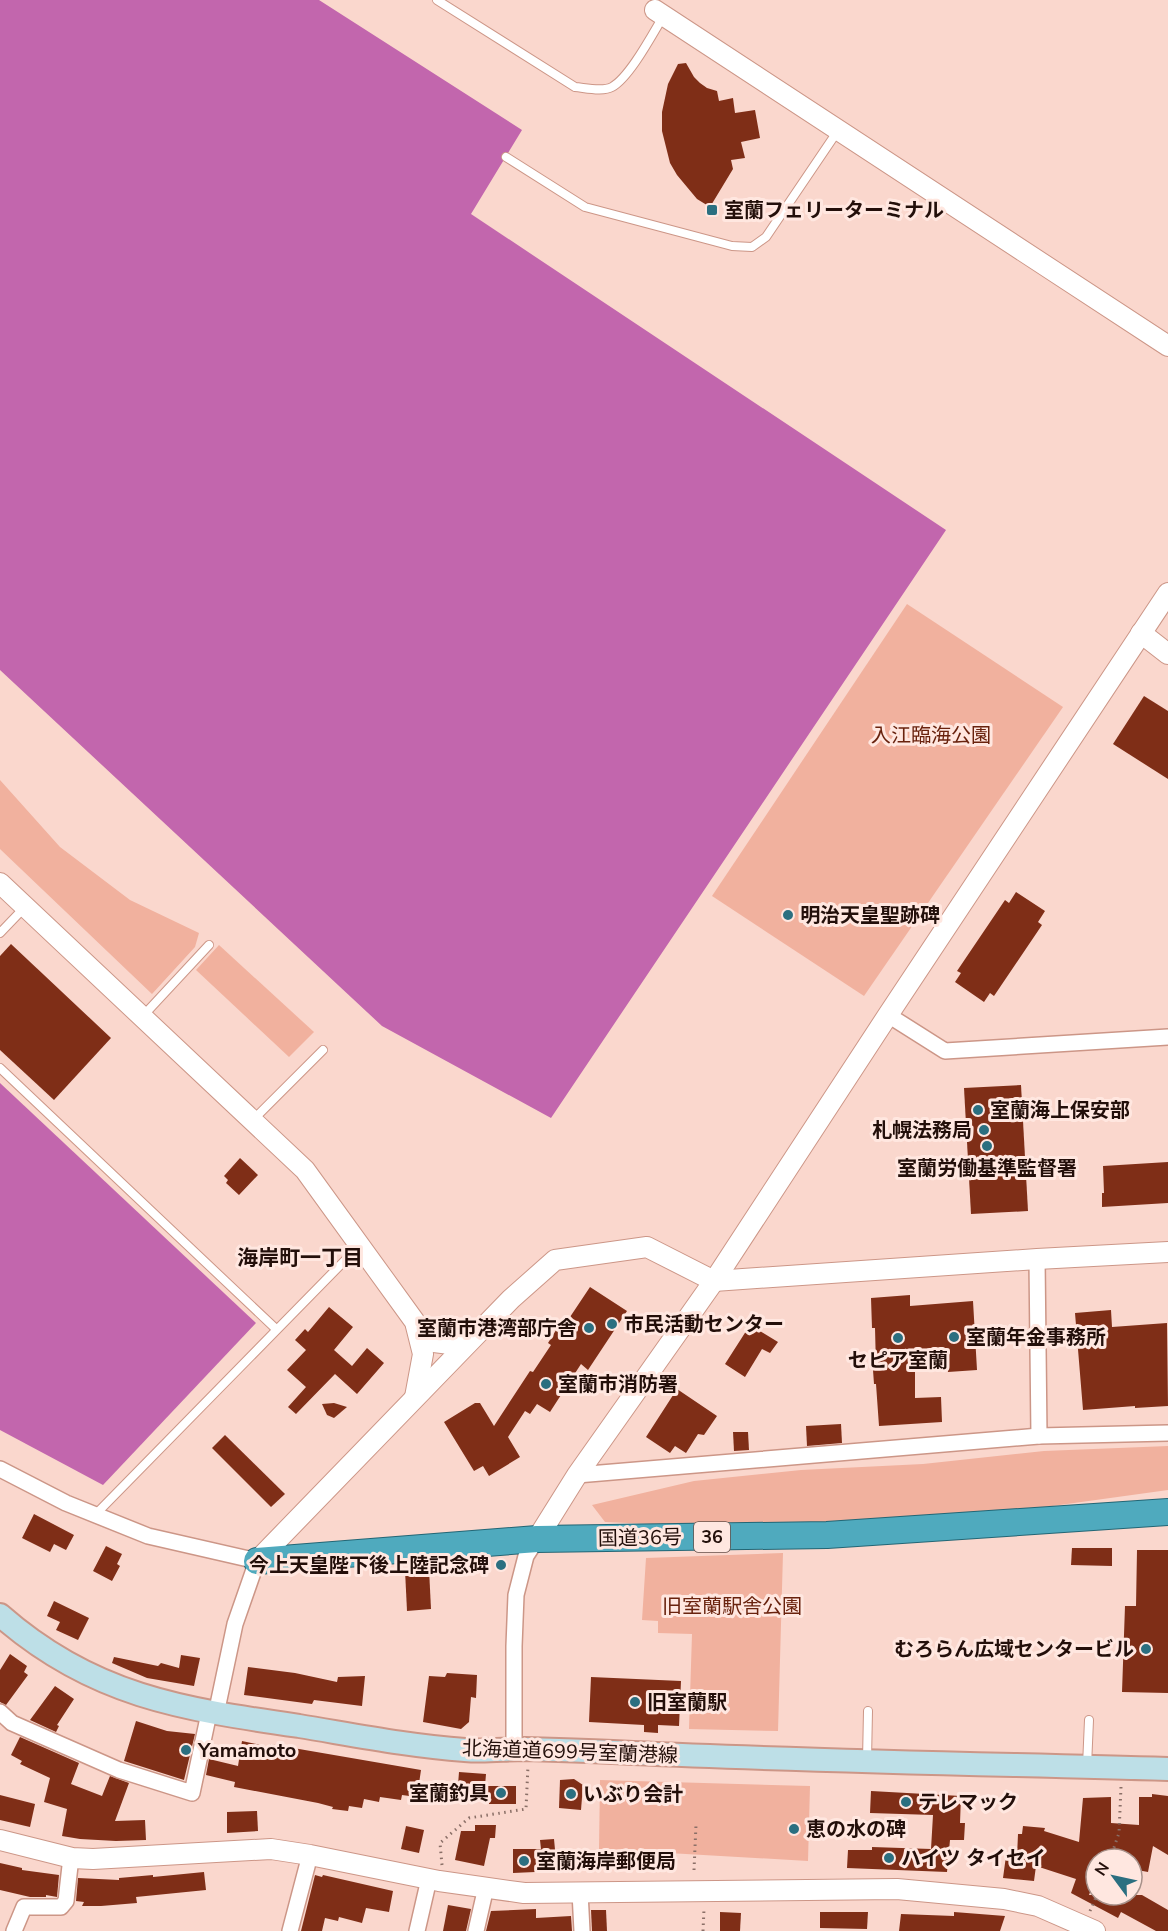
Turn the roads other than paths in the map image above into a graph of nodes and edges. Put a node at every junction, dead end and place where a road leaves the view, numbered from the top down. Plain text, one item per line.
1 (437, 0) edge
2 (660, 12) joint
3 (839, 129) junction
4 (507, 157) dead end
5 (1168, 346) edge
6 (1168, 593) edge
7 (1142, 633) junction
8 (1168, 654) edge
9 (0, 883) edge
10 (25, 907) junction
11 (0, 933) edge
12 (209, 945) dead end
13 (888, 1015) junction
14 (142, 1017) junction
15 (1168, 1037) edge
16 (322, 1050) dead end
17 (0, 1068) edge
18 (252, 1121) junction
19 (360, 1246) junction
20 (1168, 1252) edge
21 (1037, 1258) junction
22 (714, 1281) junction
23 (415, 1322) junction
24 (276, 1329) junction
25 (481, 1330) junction
26 (415, 1397) junction
27 (1168, 1433) edge
28 (1039, 1436) junction
29 (0, 1469) edge
30 (577, 1475) junction
31 (1168, 1512) edge
32 (95, 1515) junction
33 (537, 1539) junction
34 (257, 1561) junction
35 (0, 1615) edge
36 (868, 1711) dead end
37 (0, 1712) edge
38 (212, 1713) junction
39 (1089, 1720) dead end
40 (521, 1749) junction
41 (867, 1761) junction
42 (1087, 1767) junction
43 (1168, 1769) edge
44 (0, 1840) edge
45 (310, 1855) junction
46 (71, 1857) junction
47 (434, 1880) junction
48 (486, 1887) junction
49 (580, 1892) junction
50 (14, 1931) edge
51 (290, 1931) edge
52 (417, 1931) edge
53 (476, 1931) edge
54 (582, 1931) edge
55 (1095, 1931) edge

1 - 2 lane
2 - 3 street
3 - 4 lane
3 - 5 street
6 - 7 street
7 - 8 street
7 - 13 street
9 - 10 street
10 - 11 lane
10 - 14 street
12 - 14 lane
13 - 15 street
13 - 22 street
14 - 18 street
16 - 18 lane
17 - 24 lane
18 - 19 street
19 - 23 street
19 - 24 lane
20 - 21 street
21 - 22 street
21 - 28 street
22 - 25 street
22 - 30 street
23 - 25 street
23 - 26 street
24 - 32 lane
25 - 26 street
26 - 34 street
27 - 28 street
28 - 30 street
29 - 32 street
30 - 33 street
31 - 33 highway, 国道36号 / 36
32 - 34 street
33 - 34 highway, 国道36号 / 36
33 - 40 street
34 - 38 street
35 - 38 main road, 北海道道699号室蘭港線
36 - 41 lane
37 - 38 street
38 - 40 main road, 北海道道699号室蘭港線
39 - 42 lane
40 - 41 main road, 北海道道699号室蘭港線
41 - 42 main road, 北海道道699号室蘭港線
42 - 43 main road, 北海道道699号室蘭港線
44 - 46 street
45 - 46 street
45 - 47 street
45 - 51 street
46 - 50 street
47 - 48 street
47 - 52 street
48 - 49 street
48 - 53 street
49 - 54 street
49 - 55 street

